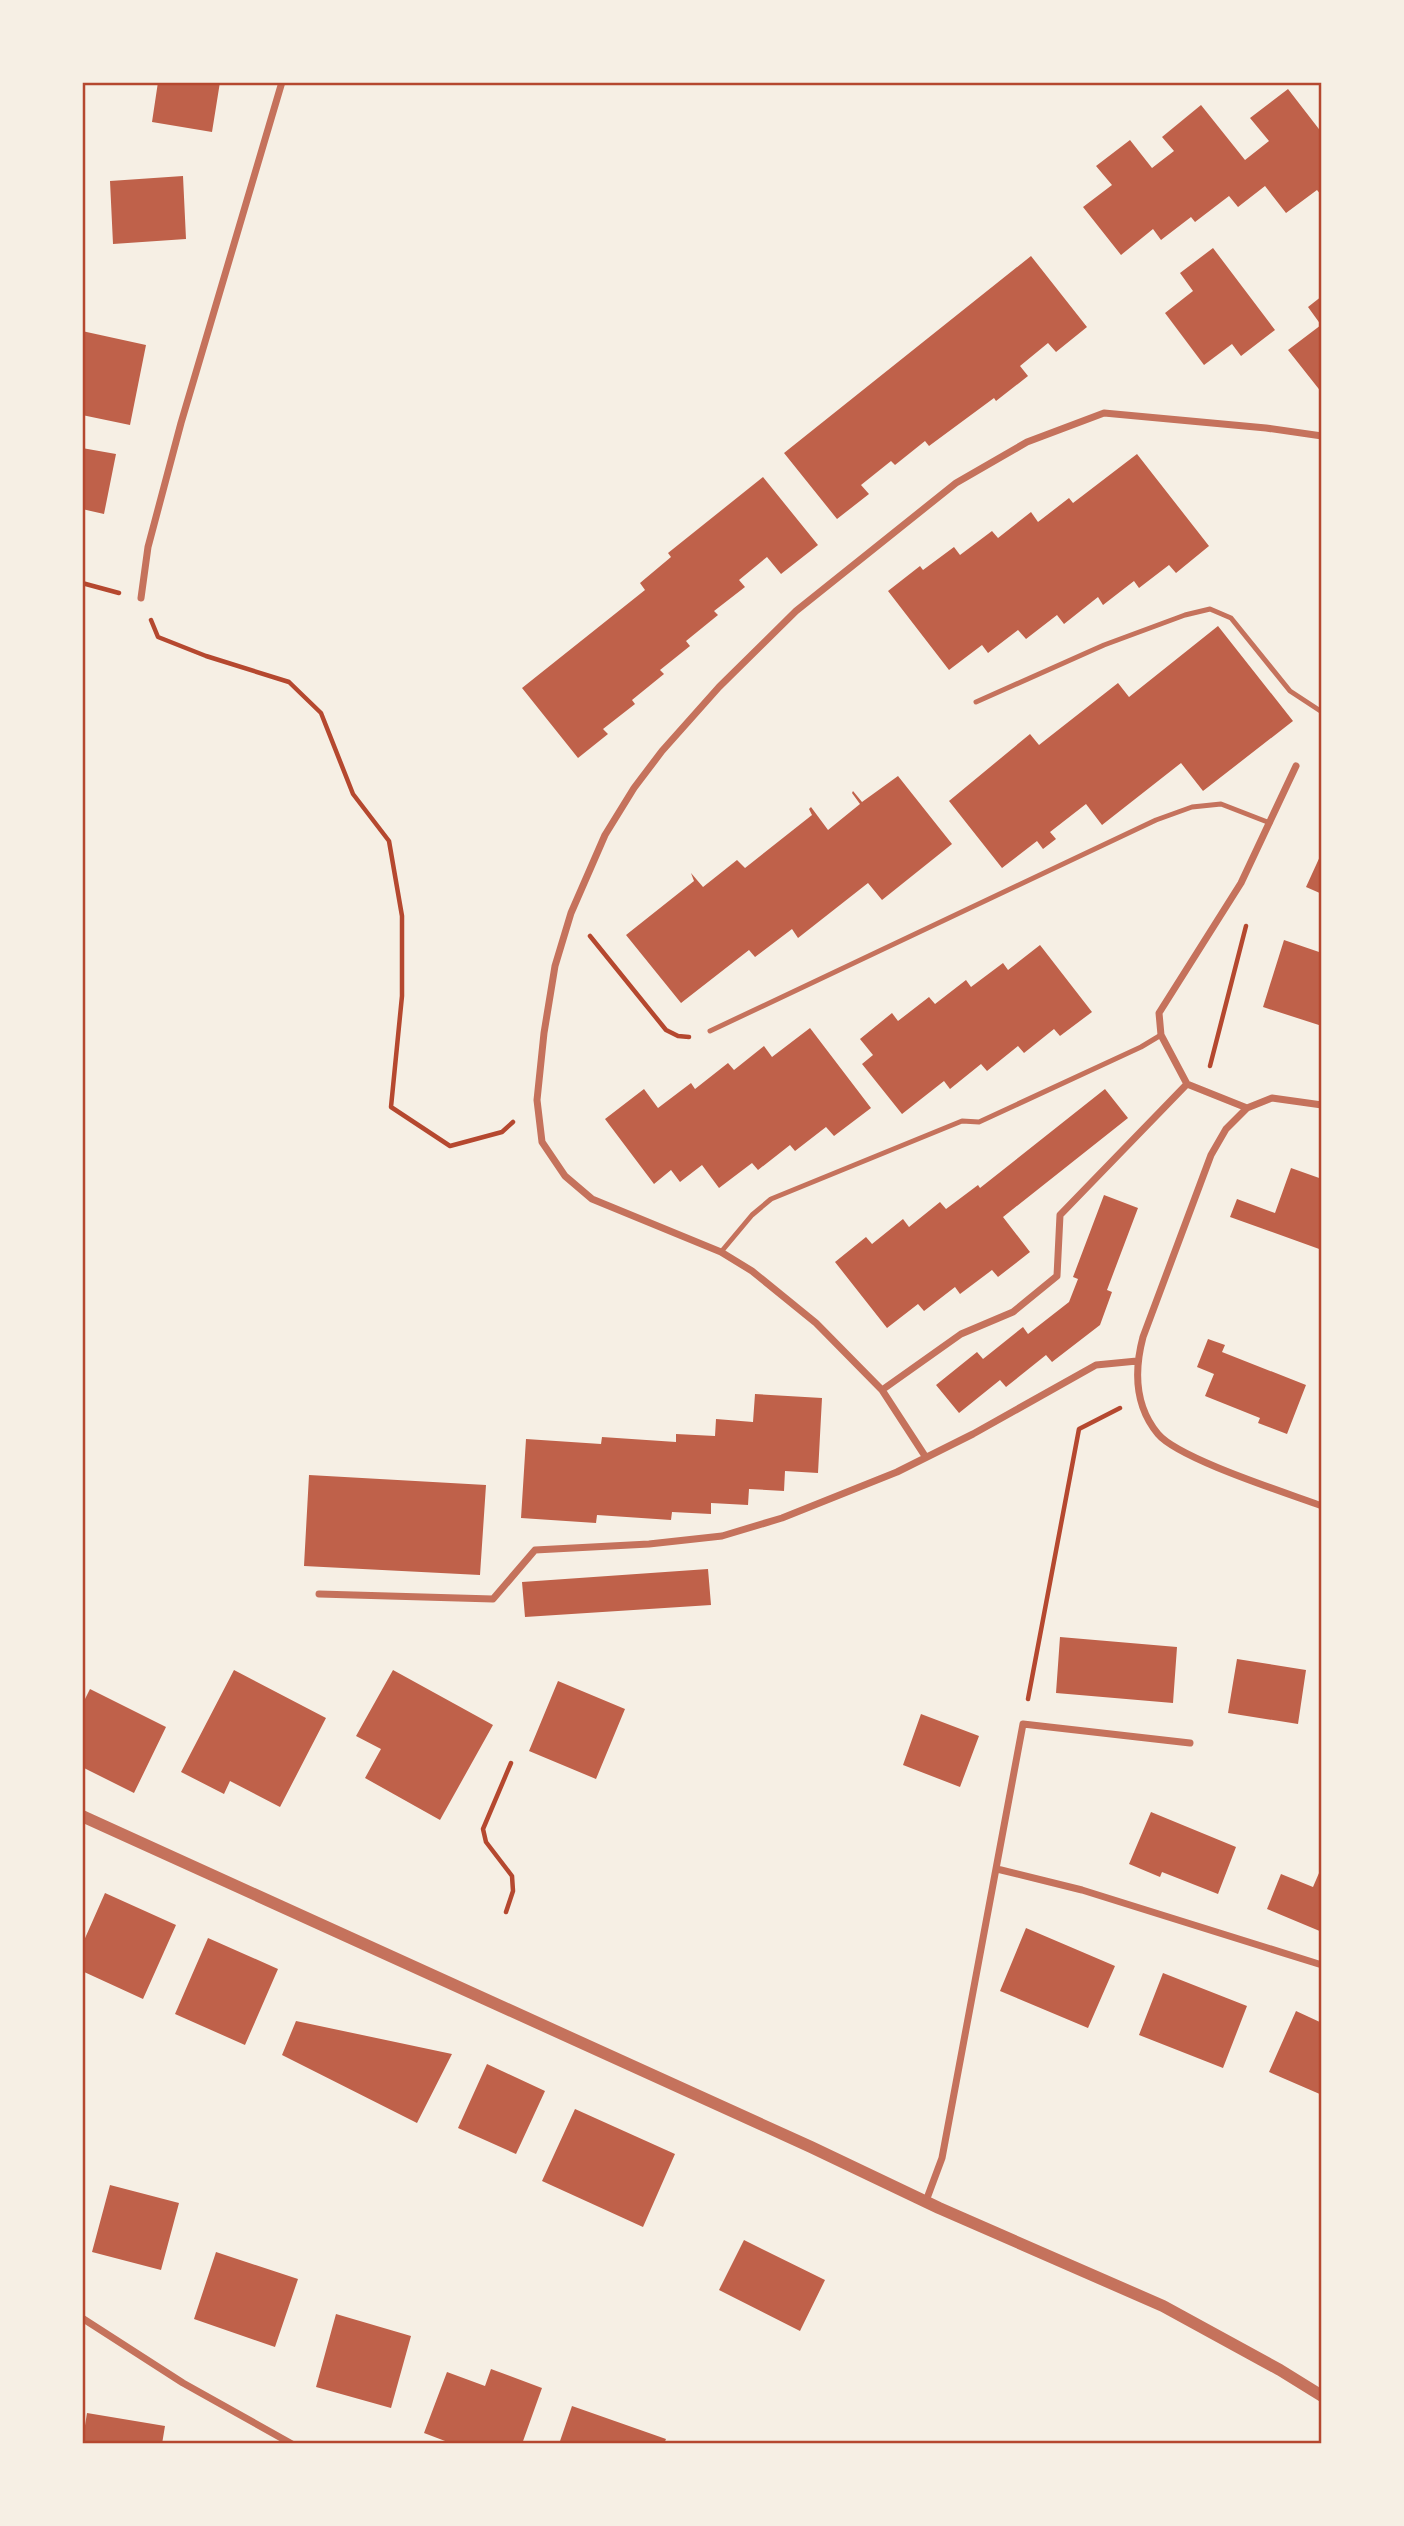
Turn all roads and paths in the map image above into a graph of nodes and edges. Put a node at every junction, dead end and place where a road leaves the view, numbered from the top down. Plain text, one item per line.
1 (282, 82) edge
2 (1322, 436) edge
3 (82, 583) edge
4 (141, 598) junction
5 (976, 702) dead end
6 (1322, 712) edge
7 (1296, 766) dead end
8 (1270, 823) junction
9 (1241, 883) junction
10 (571, 913) junction
11 (710, 1031) joint
12 (1161, 1035) junction
13 (1187, 1084) junction
14 (1203, 1091) junction
15 (537, 1100) junction
16 (1322, 1105) edge
17 (1247, 1108) junction
18 (721, 1252) junction
19 (1137, 1361) junction
20 (882, 1390) junction
21 (1138, 1399) junction
22 (925, 1456) junction
23 (1322, 1506) edge
24 (319, 1594) dead end
25 (1023, 1724) junction
26 (1190, 1743) dead end
27 (510, 1763) dead end
28 (82, 1816) edge
29 (997, 1869) junction
30 (506, 1912) dead end
31 (1322, 1965) edge
32 (926, 2201) junction
33 (82, 2318) edge
34 (1322, 2396) edge
35 (292, 2444) edge

1 - 4 street
2 - 10 street
3 - 4 path
4 - 15 path
5 - 6 lane
7 - 8 street
8 - 9 street
8 - 11 lane
9 - 12 street
9 - 14 path
10 - 11 path
10 - 15 street
12 - 13 street
12 - 18 lane
13 - 14 street
13 - 20 street
14 - 17 street
15 - 18 street
16 - 17 street
17 - 19 street
18 - 20 street
19 - 21 street
19 - 22 street
20 - 22 street
21 - 23 street
21 - 25 path
22 - 24 street
25 - 26 street
25 - 29 street
27 - 30 path
28 - 32 street
29 - 31 street
29 - 32 street
32 - 34 street
33 - 35 street

